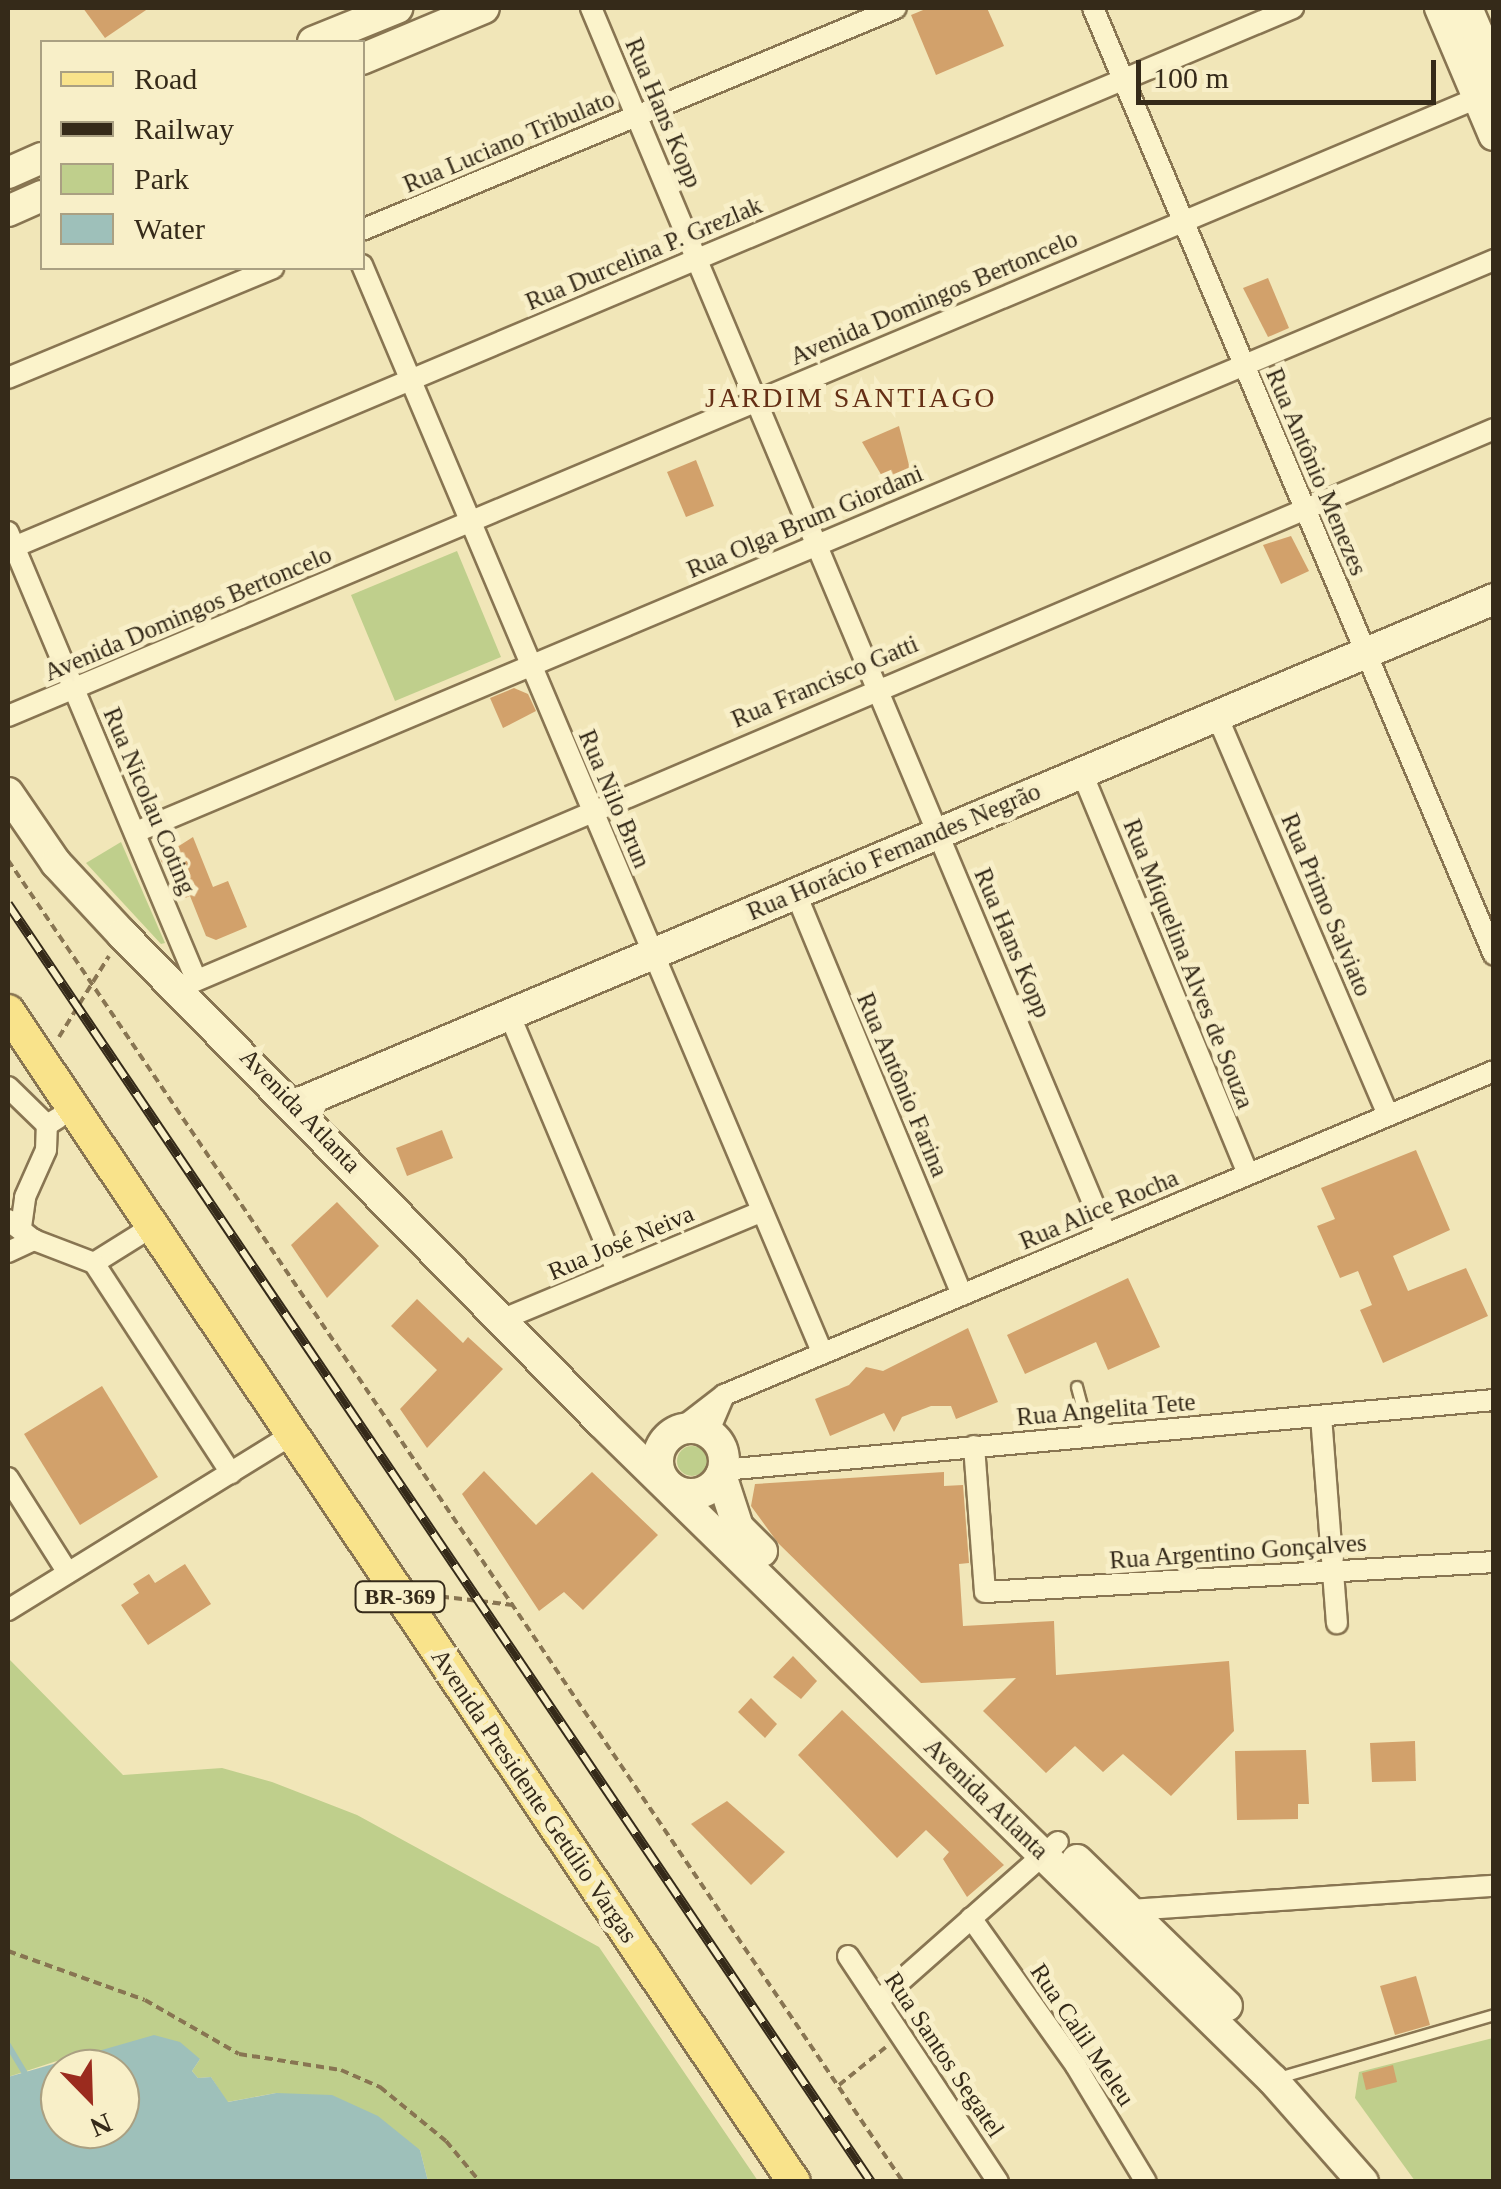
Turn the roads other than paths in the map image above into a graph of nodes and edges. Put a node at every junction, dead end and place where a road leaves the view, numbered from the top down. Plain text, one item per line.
1 (397, 8) edge
2 (484, 8) edge
3 (591, 8) edge
4 (896, 8) edge
5 (1093, 8) edge
6 (1293, 8) edge
7 (1440, 8) edge
8 (1467, 8) edge
9 (318, 40) edge
10 (365, 58) edge
11 (1124, 80) junction
12 (1488, 86) edge
13 (637, 116) junction
14 (1494, 135) edge
15 (40, 159) edge
16 (8, 173) edge
17 (40, 197) edge
18 (8, 211) edge
19 (1183, 222) junction
20 (365, 229) edge
21 (697, 259) junction
22 (1494, 260) edge
23 (267, 270) edge
24 (364, 270) edge
25 (1244, 365) junction
26 (8, 378) edge
27 (412, 379) junction
28 (756, 400) junction
29 (1494, 428) edge
30 (1304, 508) junction
31 (471, 522) junction
32 (11, 539) edge
33 (816, 544) junction
34 (1494, 599) edge
35 (1365, 652) junction
36 (530, 663) junction
37 (74, 688) junction
38 (877, 688) junction
39 (8, 716) edge
40 (1218, 716) junction
41 (1082, 773) junction
42 (8, 793) edge
43 (590, 808) junction
44 (136, 832) junction
45 (938, 832) junction
46 (796, 894) junction
47 (653, 955) junction
48 (1494, 955) edge
49 (188, 984) junction
50 (8, 1011) edge
51 (510, 1016) junction
52 (1494, 1071) edge
53 (8, 1087) edge
54 (295, 1105) junction
55 (1388, 1115) junction
56 (60, 1117) junction
57 (1248, 1174) junction
58 (760, 1212) junction
59 (150, 1228) junction
60 (21, 1229) edge
61 (1106, 1234) junction
62 (8, 1252) edge
63 (94, 1263) junction
64 (617, 1272) junction
65 (962, 1294) junction
66 (501, 1320) junction
67 (822, 1352) junction
68 (1077, 1388) dead end
69 (724, 1395) junction
70 (1494, 1400) edge
71 (1321, 1416) junction
72 (602, 1423) junction
73 (676, 1432) junction
74 (708, 1433) junction
75 (290, 1435) junction
76 (1090, 1436) junction
77 (974, 1446) junction
78 (722, 1472) junction
79 (231, 1473) junction
80 (8, 1478) edge
81 (670, 1486) junction
82 (1494, 1562) edge
83 (1333, 1570) junction
84 (68, 1574) junction
85 (8, 1610) edge
86 (1337, 1623) dead end
87 (948, 1749) junction
88 (1051, 1848) junction
89 (1494, 1886) edge
90 (971, 1918) junction
91 (1122, 1918) junction
92 (848, 1956) dead end
93 (878, 2002) junction
94 (1494, 2014) edge
95 (1284, 2076) junction
96 (794, 2182) edge
97 (998, 2182) edge
98 (1146, 2182) edge
99 (1362, 2182) edge
100 (1387, 2182) edge

1 - 9 street
2 - 10 street
3 - 13 street, Rua Hans Kopp
4 - 13 street, Rua Luciano Tribulato
5 - 11 street, Rua Antônio Menezes
6 - 11 street, Rua Durcelina P. Grezlak
7 - 12 street
8 - 12 street
11 - 19 street, Rua Antônio Menezes
11 - 21 street, Rua Durcelina P. Grezlak
12 - 14 street
12 - 19 street, Avenida Domingos Bertoncelo
13 - 20 street, Rua Luciano Tribulato
13 - 21 street, Rua Hans Kopp
15 - 16 street
17 - 18 street
19 - 25 street, Rua Antônio Menezes
19 - 28 street, Avenida Domingos Bertoncelo
21 - 27 street, Rua Durcelina P. Grezlak
21 - 28 street, Rua Hans Kopp
22 - 25 street, Rua Olga Brum Giordani
23 - 26 street
24 - 27 street, Rua Nilo Brun
25 - 30 street, Rua Antônio Menezes
25 - 33 street, Rua Olga Brum Giordani
27 - 31 street, Rua Nilo Brun
27 - 32 street, Rua Durcelina P. Grezlak
28 - 31 street, Avenida Domingos Bertoncelo
28 - 33 street, Rua Hans Kopp
29 - 30 street, Rua Francisco Gatti
30 - 35 street, Rua Antônio Menezes
30 - 38 street, Rua Francisco Gatti
31 - 36 street, Rua Nilo Brun
31 - 37 street, Avenida Domingos Bertoncelo
32 - 37 street, Rua Nicolau Coting
33 - 36 street, Rua Olga Brum Giordani
33 - 38 street, Rua Hans Kopp
34 - 35 street, Rua Horácio Fernandes Negrão
35 - 40 street, Rua Horácio Fernandes Negrão
35 - 48 street, Rua Antônio Menezes
36 - 43 street, Rua Nilo Brun
36 - 44 street, Rua Olga Brum Giordani
37 - 39 street, Avenida Domingos Bertoncelo
37 - 44 street, Rua Nicolau Coting
38 - 43 street, Rua Francisco Gatti
38 - 45 street, Rua Hans Kopp
40 - 41 street, Rua Horácio Fernandes Negrão
40 - 55 street, Rua Primo Salviato
41 - 45 street, Rua Horácio Fernandes Negrão
41 - 57 street, Rua Miquelina Alves de Souza
42 - 49 street, Avenida Atlanta
43 - 47 street, Rua Nilo Brun
43 - 49 street, Rua Francisco Gatti
44 - 49 street, Rua Nicolau Coting
45 - 46 street, Rua Horácio Fernandes Negrão
45 - 61 street, Rua Hans Kopp
46 - 47 street, Rua Horácio Fernandes Negrão
46 - 65 street, Rua Antônio Farina
47 - 51 street, Rua Horácio Fernandes Negrão
47 - 58 street, Rua Nilo Brun
49 - 54 street, Avenida Atlanta
50 - 56 main road, Avenida Presidente Getúlio Vargas / BR-369
51 - 54 street, Rua Horácio Fernandes Negrão
51 - 64 street
52 - 55 street, Rua Alice Rocha
53 - 56 street
54 - 66 street, Avenida Atlanta
55 - 57 street, Rua Alice Rocha
56 - 59 main road, Avenida Presidente Getúlio Vargas / BR-369
56 - 60 street
57 - 61 street, Rua Alice Rocha
58 - 64 street, Rua José Neiva
58 - 67 street, Rua Nilo Brun
59 - 63 street
59 - 75 main road, Avenida Presidente Getúlio Vargas / BR-369
60 - 62 street
60 - 63 street
61 - 65 street, Rua Alice Rocha
63 - 79 street
64 - 66 street, Rua José Neiva
65 - 67 street, Rua Alice Rocha
66 - 72 street, Avenida Atlanta
67 - 69 street, Rua Alice Rocha
68 - 76 lane
69 - 73 street, Rua Alice Rocha
69 - 74 street
70 - 71 street, Rua Angelita Tete
71 - 76 street, Rua Angelita Tete
71 - 83 street
72 - 73 street
72 - 81 street, Avenida Atlanta
73 - 74 street
73 - 81 street
74 - 78 street
75 - 79 street
75 - 96 main road, Avenida Presidente Getúlio Vargas / BR-369
76 - 77 street, Rua Angelita Tete
77 - 78 street, Rua Angelita Tete
77 - 83 street, Rua Argentino Gonçalves
78 - 81 street
78 - 87 street, Avenida Atlanta
79 - 84 street
80 - 84 street
81 - 87 street, Avenida Atlanta
82 - 83 street, Rua Argentino Gonçalves
83 - 86 street
84 - 85 street
87 - 88 street, Avenida Atlanta
88 - 90 street
88 - 91 street, Avenida Atlanta
89 - 91 street
90 - 93 street
90 - 98 street, Rua Calil Meleu
91 - 95 street, Avenida Atlanta
92 - 93 street, Rua Santos Segatel
93 - 97 street, Rua Santos Segatel
94 - 95 lane
95 - 99 street, Avenida Atlanta
95 - 100 street, Avenida Atlanta

